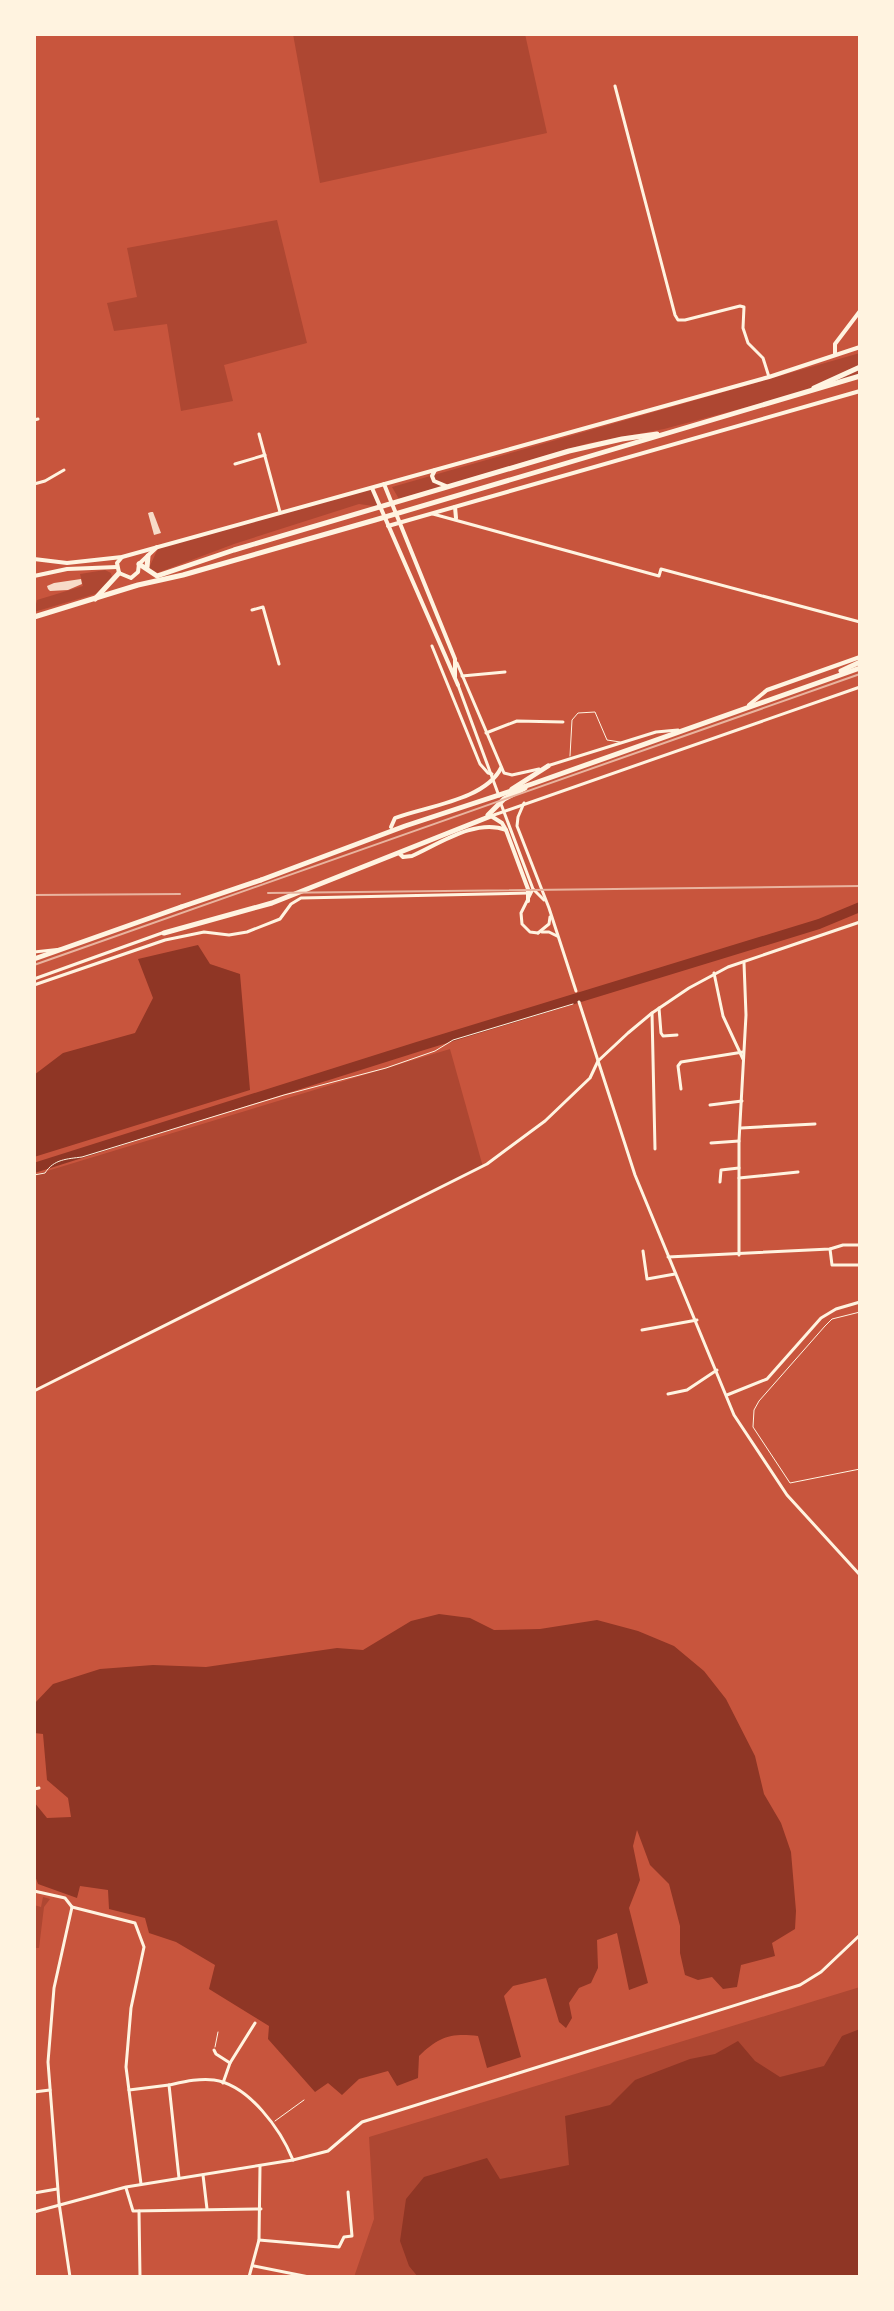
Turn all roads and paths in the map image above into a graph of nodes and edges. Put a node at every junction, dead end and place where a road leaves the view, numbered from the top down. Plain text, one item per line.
1 (615, 86) dead end
2 (860, 311) edge
3 (860, 347) edge
4 (835, 354) junction
5 (860, 367) edge
6 (860, 376) edge
7 (769, 377) junction
8 (860, 391) edge
9 (793, 397) junction
10 (670, 433) junction
11 (259, 434) dead end
12 (265, 455) junction
13 (235, 464) dead end
14 (64, 470) dead end
15 (435, 470) junction
16 (34, 484) edge
17 (384, 484) junction
18 (446, 486) junction
19 (372, 488) junction
20 (392, 504) junction
21 (381, 507) junction
22 (455, 507) junction
23 (280, 512) junction
24 (433, 514) junction
25 (456, 518) junction
26 (399, 523) junction
27 (388, 526) junction
28 (404, 534) junction
29 (394, 538) junction
30 (159, 546) junction
31 (148, 556) junction
32 (125, 557) junction
33 (34, 559) edge
34 (139, 564) junction
35 (67, 566) junction
36 (147, 568) junction
37 (118, 570) junction
38 (34, 576) edge
39 (157, 576) junction
40 (138, 585) junction
41 (93, 601) junction
42 (252, 610) dead end
43 (34, 617) edge
44 (860, 622) edge
45 (432, 646) dead end
46 (455, 659) junction
47 (860, 662) edge
48 (279, 664) dead end
49 (505, 672) dead end
50 (462, 676) junction
51 (456, 682) junction
52 (860, 687) edge
53 (747, 707) junction
54 (563, 722) dead end
55 (683, 729) junction
56 (486, 733) junction
57 (630, 741) junction
58 (570, 759) junction
59 (548, 766) junction
60 (500, 770) junction
61 (532, 784) junction
62 (511, 790) junction
63 (524, 803) junction
64 (491, 816) junction
65 (481, 821) junction
66 (391, 827) dead end
67 (506, 830) junction
68 (398, 851) dead end
69 (531, 888) junction
70 (528, 901) joint
71 (546, 903) junction
72 (550, 913) junction
73 (860, 922) edge
74 (164, 933) joint
75 (538, 933) junction
76 (557, 936) junction
77 (64, 949) junction
78 (34, 952) edge
79 (34, 959) edge
80 (744, 962) junction
81 (714, 973) junction
82 (34, 979) edge
83 (34, 985) edge
84 (579, 1002) junction
85 (659, 1008) junction
86 (652, 1013) junction
87 (677, 1035) dead end
88 (741, 1053) junction
89 (598, 1061) junction
90 (681, 1089) dead end
91 (743, 1101) junction
92 (710, 1105) dead end
93 (815, 1124) dead end
94 (741, 1128) junction
95 (739, 1141) junction
96 (711, 1143) dead end
97 (655, 1149) dead end
98 (739, 1168) junction
99 (798, 1172) dead end
100 (34, 1175) edge
101 (739, 1178) junction
102 (720, 1182) dead end
103 (860, 1245) edge
104 (830, 1249) junction
105 (643, 1251) dead end
106 (739, 1255) junction
107 (668, 1257) junction
108 (860, 1265) edge
109 (675, 1274) junction
110 (860, 1302) edge
111 (860, 1312) edge
112 (697, 1320) junction
113 (642, 1330) dead end
114 (717, 1370) junction
115 (34, 1391) edge
116 (668, 1394) dead end
117 (727, 1395) junction
118 (860, 1469) edge
119 (790, 1483) junction
120 (782, 1488) junction
121 (860, 1575) edge
122 (34, 1891) edge
123 (71, 1904) junction
124 (860, 1935) edge
125 (255, 2023) dead end
126 (218, 2032) dead end
127 (214, 2050) joint
128 (230, 2063) junction
129 (223, 2083) junction
130 (169, 2085) junction
131 (50, 2090) junction
132 (128, 2090) junction
133 (34, 2092) edge
134 (304, 2100) dead end
135 (273, 2123) junction
136 (293, 2160) junction
137 (260, 2166) junction
138 (203, 2175) junction
139 (179, 2178) junction
140 (141, 2184) junction
141 (126, 2187) junction
142 (57, 2189) junction
143 (348, 2192) dead end
144 (34, 2193) edge
145 (59, 2206) junction
146 (207, 2209) junction
147 (261, 2209) junction
148 (139, 2211) junction
149 (34, 2212) edge
150 (259, 2240) junction
151 (253, 2266) junction
152 (70, 2277) edge
153 (140, 2277) edge
154 (249, 2277) edge
155 (309, 2277) edge

1 - 7 street
2 - 4 main road
3 - 4 main road
4 - 7 main road
5 - 9 highway
6 - 9 highway
7 - 15 main road
8 - 22 main road
9 - 10 highway
10 - 18 highway
10 - 40 highway
11 - 12 street
12 - 13 street
12 - 23 street
14 - 16 street
15 - 17 main road
15 - 18 main road
17 - 19 main road
17 - 20 main road
18 - 20 highway
19 - 21 main road
19 - 23 main road
20 - 21 highway
20 - 26 main road
21 - 27 main road
21 - 39 highway
22 - 24 main road
22 - 25 main road
23 - 30 main road
24 - 25 street
24 - 26 main road
25 - 44 street
26 - 27 main road
26 - 28 main road
27 - 29 main road
28 - 29 main road
28 - 46 main road
29 - 51 main road
30 - 31 main road
30 - 32 main road
31 - 34 main road
31 - 36 highway
32 - 34 main road
32 - 35 main road
32 - 37 main road
33 - 35 main road
34 - 36 highway
34 - 37 main road
35 - 37 main road
35 - 38 main road
36 - 39 highway
37 - 41 highway
39 - 40 street
40 - 41 highway
41 - 43 highway
42 - 48 street
45 - 60 street
46 - 50 street
46 - 51 main road
47 - 53 highway
47 - 53 main road
49 - 50 street
50 - 56 street
51 - 69 street
52 - 63 street
53 - 55 highway
54 - 56 street
55 - 57 street
55 - 61 highway
56 - 60 street
57 - 58 street
57 - 58 lane
58 - 59 street
59 - 60 street
59 - 62 highway
60 - 66 main road
61 - 62 highway
61 - 65 highway
62 - 77 highway
63 - 64 street
63 - 71 street
64 - 65 highway
64 - 67 main road
65 - 74 highway
67 - 68 main road
67 - 69 main road
69 - 70 main road
69 - 71 street
69 - 83 street
70 - 75 street
71 - 72 street
72 - 75 street
72 - 76 street
73 - 80 street
74 - 82 street
75 - 76 street
76 - 84 street
77 - 78 street
77 - 79 highway
80 - 81 street
80 - 88 street
81 - 85 street
81 - 88 street
84 - 89 street
84 - 100 path
85 - 86 street
85 - 87 street
86 - 89 street
86 - 97 street
88 - 90 street
88 - 91 street
89 - 107 street
89 - 115 street
91 - 92 street
91 - 94 street
93 - 94 street
94 - 95 street
95 - 96 street
95 - 98 street
98 - 101 street
98 - 102 street
99 - 101 street
101 - 106 street
103 - 104 street
104 - 106 street
104 - 108 street
105 - 109 street
106 - 107 street
107 - 109 street
109 - 112 street
110 - 117 street
111 - 119 path
112 - 113 street
112 - 114 street
114 - 116 street
114 - 117 street
117 - 120 street
118 - 119 path
119 - 120 street
120 - 121 street
122 - 123 street
123 - 131 street
123 - 132 street
124 - 136 street
125 - 128 street
126 - 127 lane
127 - 128 street
128 - 129 street
129 - 130 street
129 - 135 street
130 - 132 street
130 - 139 street
131 - 133 street
131 - 142 street
132 - 140 street
134 - 135 lane
135 - 136 street
136 - 137 street
137 - 138 street
137 - 147 street
138 - 139 street
138 - 146 street
139 - 140 street
140 - 141 street
141 - 145 street
141 - 148 street
142 - 144 street
142 - 145 street
143 - 150 street
145 - 149 street
145 - 152 street
146 - 147 street
146 - 148 street
147 - 150 street
148 - 153 street
150 - 151 street
151 - 154 street
151 - 155 street

